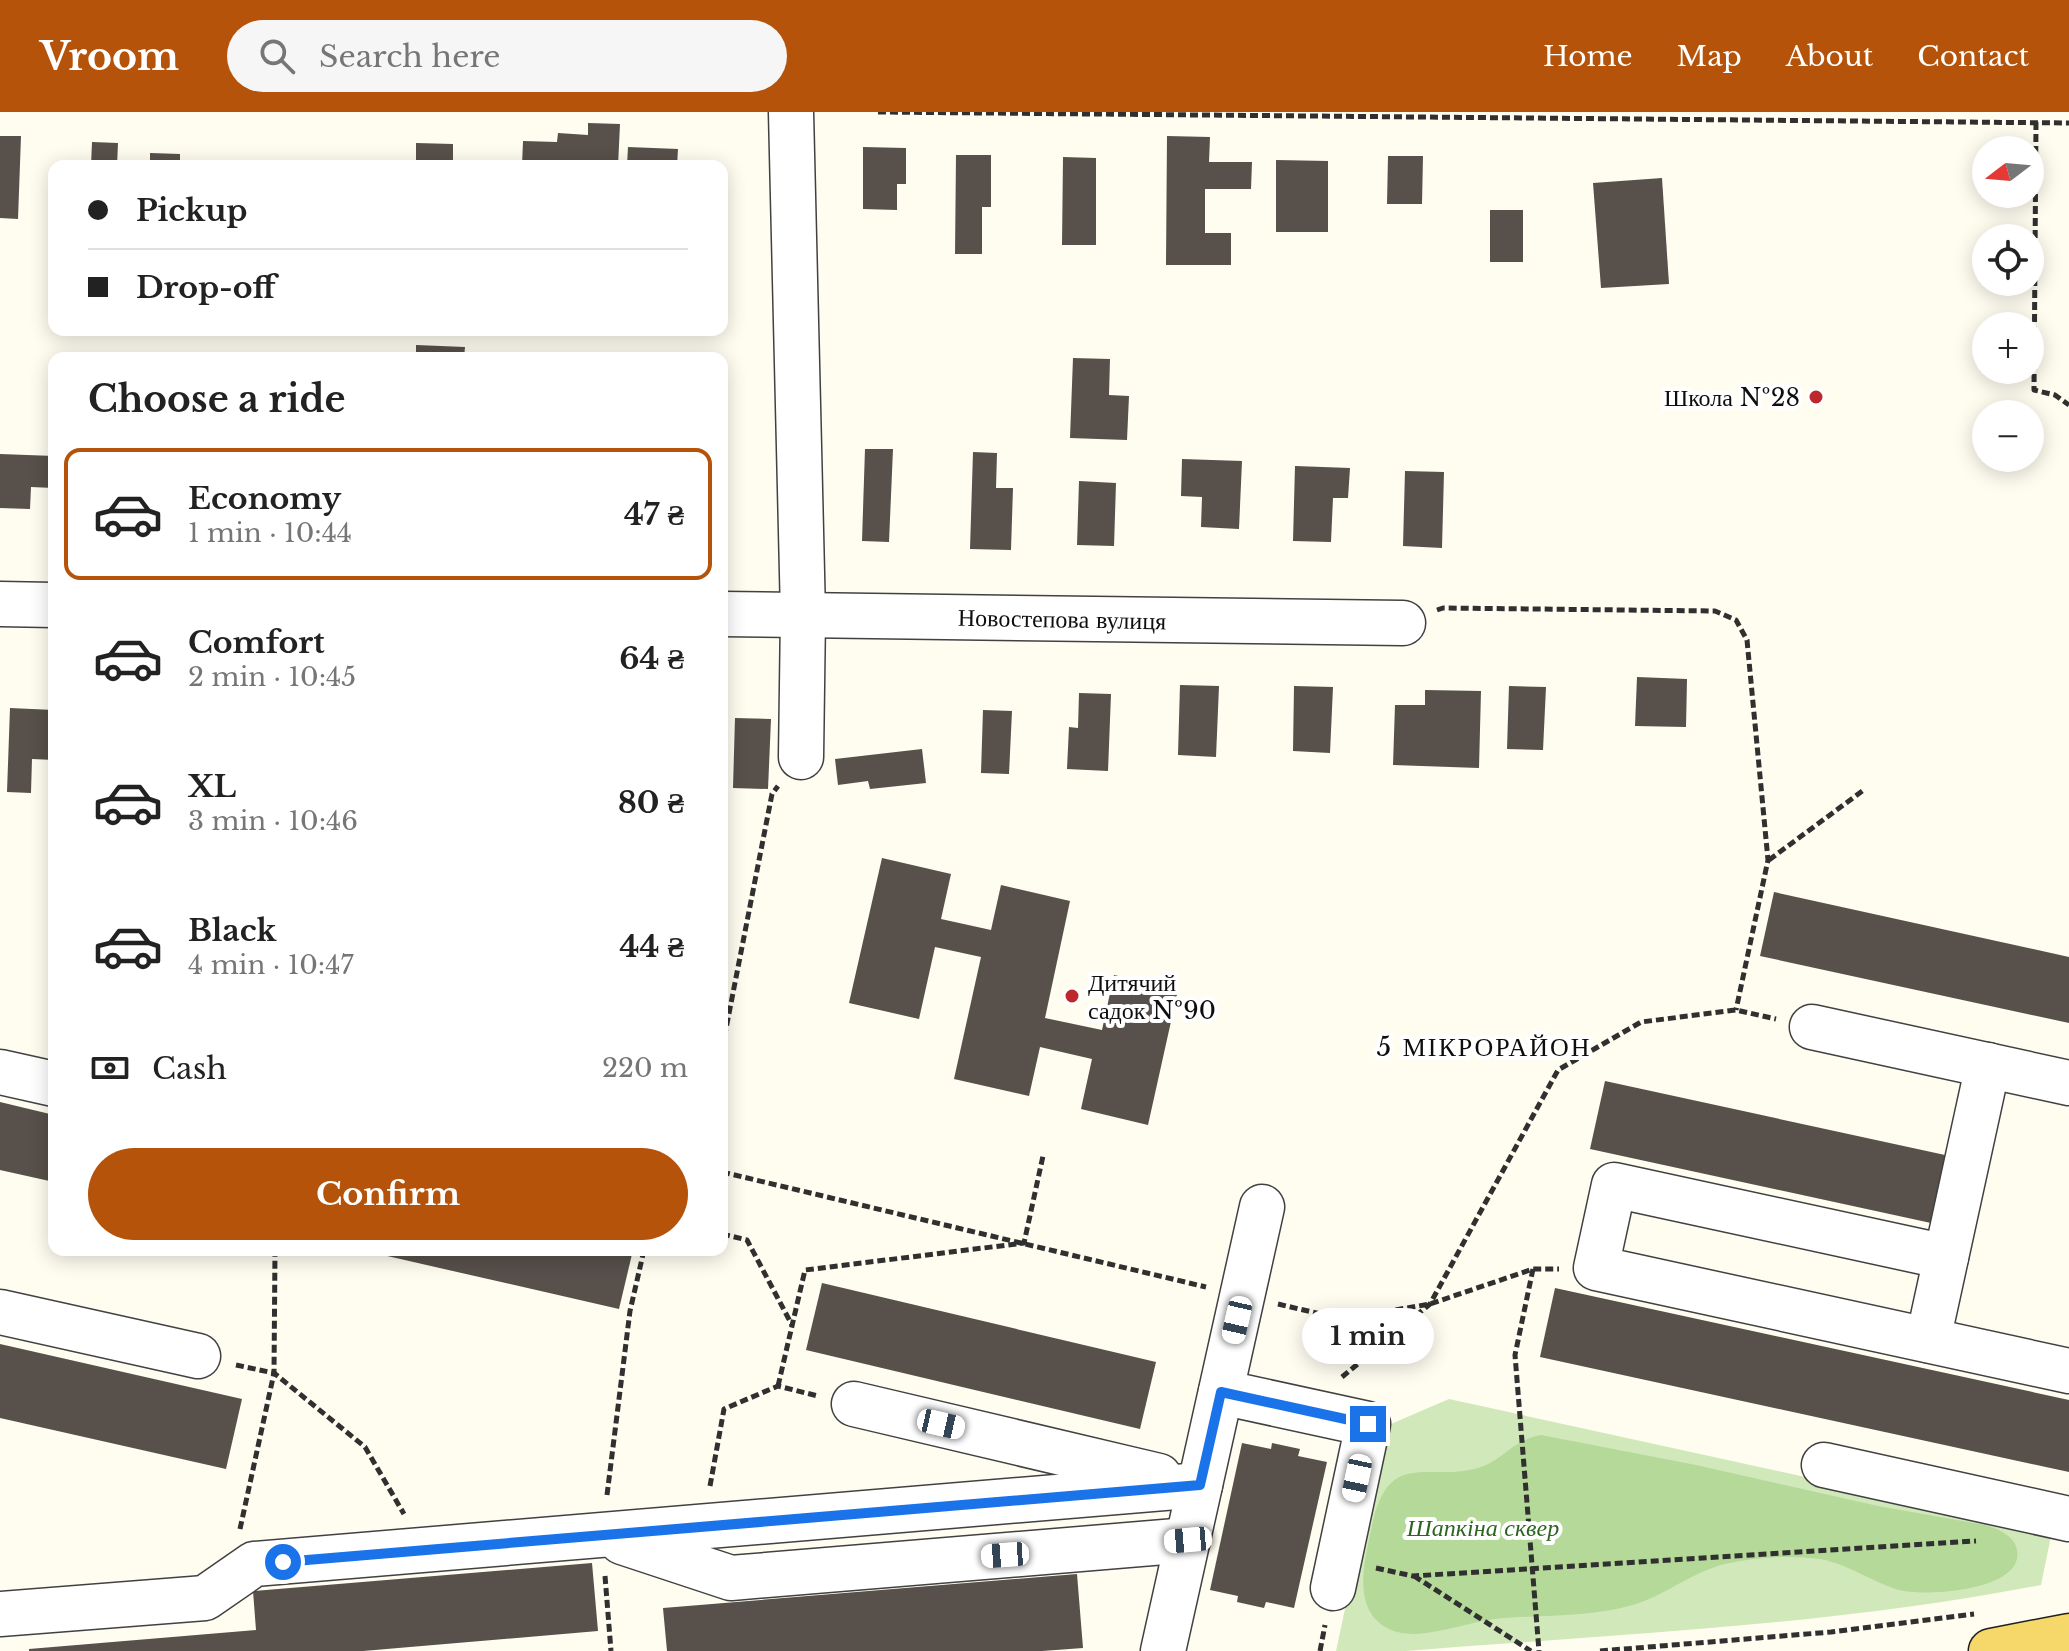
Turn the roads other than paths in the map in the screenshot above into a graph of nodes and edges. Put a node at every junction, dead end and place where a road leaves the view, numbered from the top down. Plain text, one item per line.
1 (791, 112) edge
2 (0, 604) edge
3 (48, 605) edge
4 (728, 614) edge
5 (803, 615) junction
6 (1403, 623) road end
7 (801, 757) dead end
8 (1812, 1027) dead end
9 (1988, 1065) junction
10 (0, 1072) edge
11 (48, 1083) edge
12 (2069, 1083) edge
13 (1262, 1207) dead end
14 (1946, 1257) junction
15 (0, 1312) edge
16 (1928, 1340) junction
17 (198, 1356) dead end
18 (2069, 1371) edge
19 (1221, 1392) junction
20 (854, 1404) dead end
21 (1824, 1465) dead end
22 (1200, 1485) junction
23 (2069, 1519) edge
24 (602, 1535) junction
25 (1188, 1540) junction
26 (1333, 1588) dead end
27 (0, 1614) edge
28 (1989, 1631) edge
29 (2069, 1636) edge
30 (1163, 1651) edge

1 - 5 street
2 - 3 street
4 - 5 street, Новостепова вулиця
5 - 6 street, Новостепова вулиця
5 - 7 street
8 - 9 street
9 - 12 street
9 - 14 street
10 - 11 street
13 - 19 street
14 - 16 street
14 - 16 street
15 - 17 street
16 - 18 street
19 - 22 street
19 - 26 street
20 - 22 street
21 - 23 street
22 - 24 street
22 - 25 street
24 - 25 street
24 - 27 street
25 - 30 street
28 - 29 main road

